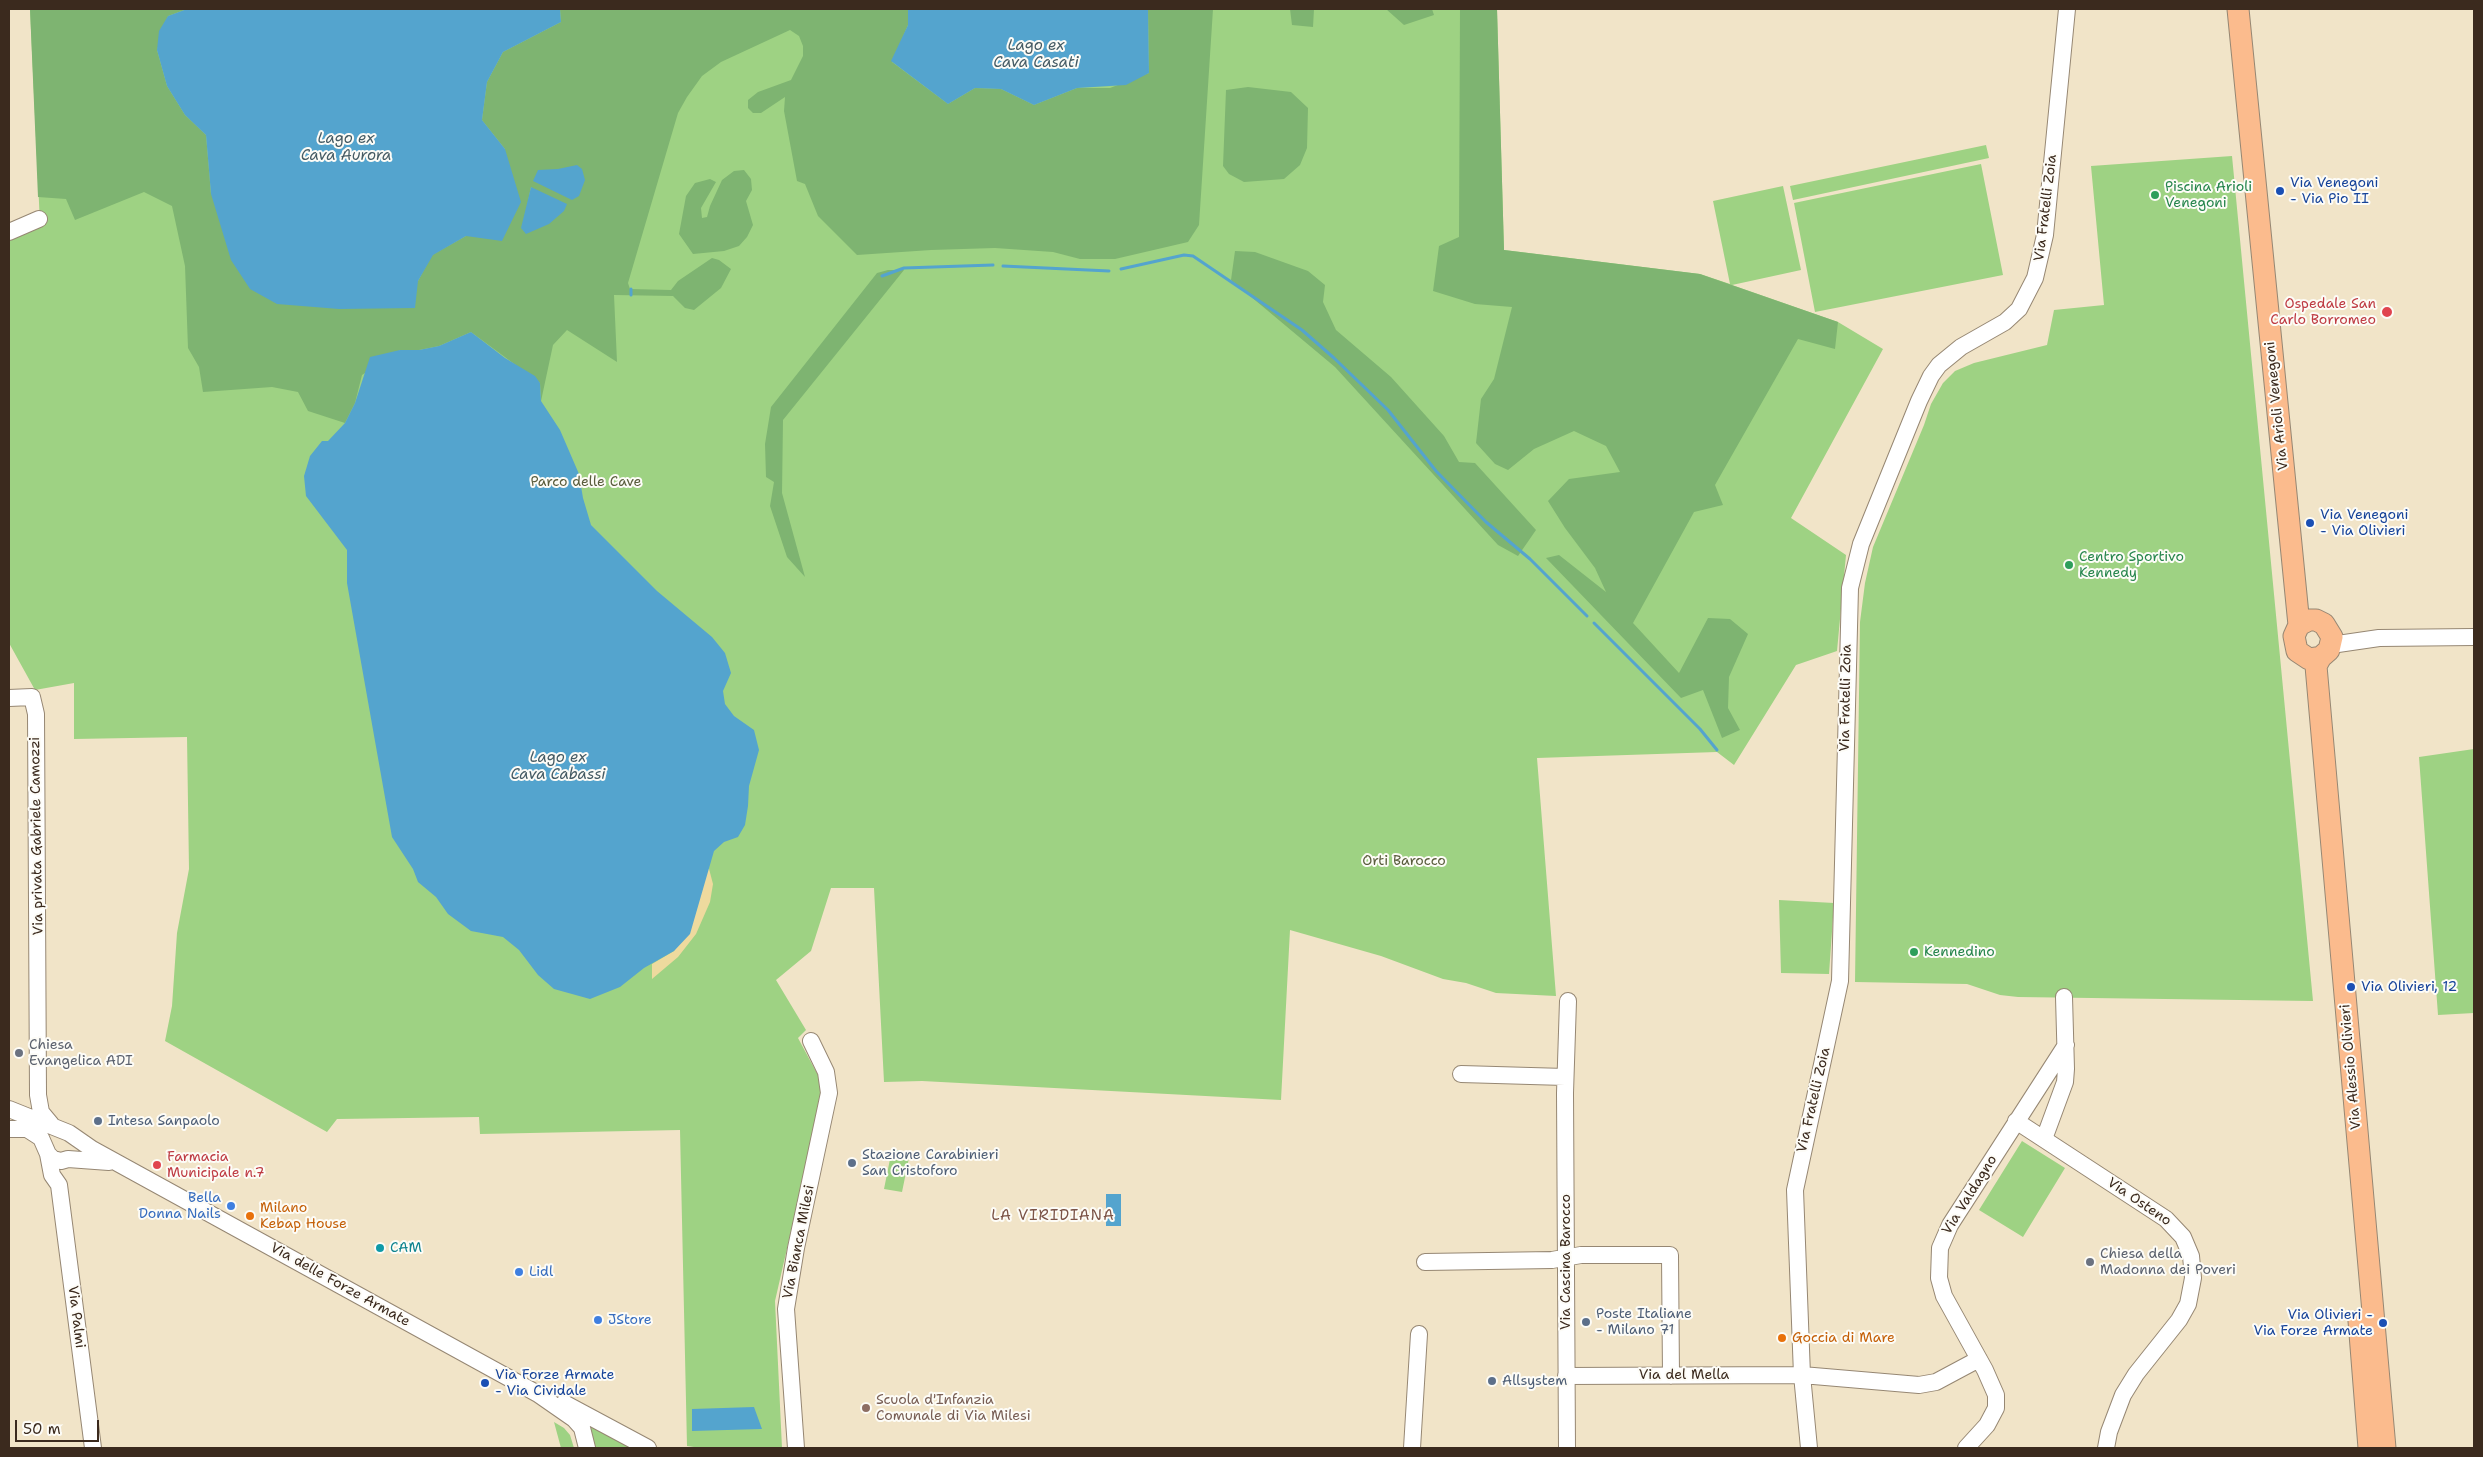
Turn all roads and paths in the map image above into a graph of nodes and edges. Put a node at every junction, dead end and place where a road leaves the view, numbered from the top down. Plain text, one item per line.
1 (2067, 9) edge
2 (2238, 9) edge
3 (2251, 9) edge
4 (40, 219) dead end
5 (9, 232) edge
6 (2474, 637) edge
7 (2317, 639) junction
8 (9, 698) edge
9 (2064, 997) dead end
10 (1568, 1001) dead end
11 (811, 1041) dead end
12 (2066, 1045) junction
13 (2049, 1073) junction
14 (1461, 1074) dead end
15 (1565, 1076) junction
16 (2065, 1082) junction
17 (38, 1107) junction
18 (15, 1112) edge
19 (2016, 1121) junction
20 (9, 1129) edge
21 (64, 1132) junction
22 (2044, 1139) junction
23 (47, 1150) junction
24 (67, 1160) junction
25 (116, 1163) junction
26 (59, 1185) junction
27 (1567, 1257) junction
28 (1425, 1262) dead end
29 (1419, 1334) dead end
30 (1979, 1359) junction
31 (1802, 1375) junction
32 (1566, 1376) junction
33 (1671, 1376) junction
34 (538, 1394) junction
35 (642, 1447) edge
36 (93, 1448) edge
37 (587, 1448) edge
38 (796, 1448) edge
39 (1412, 1448) edge
40 (1567, 1448) edge
41 (1809, 1448) edge
42 (1966, 1448) edge
43 (2106, 1448) edge
44 (2369, 1448) edge
45 (2385, 1448) edge

1 - 31 street, Via Fratelli Zoia
2 - 7 main road, Via Arioli Venegoni
3 - 7 main road, Via Arioli Venegoni
4 - 5 street
6 - 7 street
7 - 44 main road, Via Alessio Olivieri
7 - 45 main road, Via Alessio Olivieri
8 - 17 street, Via privata Gabriele Camozzi
9 - 12 street
10 - 15 street, Via Cascina Barocco
11 - 38 street, Via Bianca Milesi
12 - 13 street, Via Valdagno
12 - 16 street
13 - 16 street
13 - 19 street, Via Valdagno
14 - 15 street
15 - 27 street, Via Cascina Barocco
16 - 22 street
17 - 18 street
17 - 21 street
18 - 21 street, Via delle Forze Armate
19 - 22 street, Via Osteno
19 - 30 street, Via Valdagno
20 - 23 street, Via delle Forze Armate
21 - 23 street
21 - 24 street
21 - 25 street, Via delle Forze Armate
22 - 43 street, Via Osteno
23 - 24 street, Via delle Forze Armate
23 - 26 street, Via Palmi
24 - 25 street, Via delle Forze Armate
24 - 26 street, Via Palmi
25 - 34 street, Via delle Forze Armate
26 - 36 street, Via Palmi
27 - 28 street
27 - 32 street, Via Cascina Barocco
27 - 33 street
29 - 39 street
30 - 31 street, Via del Mella
30 - 42 street, Via Valdagno
31 - 33 street, Via del Mella
31 - 41 street, Via Fratelli Zoia
32 - 33 street, Via del Mella
32 - 40 street, Via Cascina Barocco
34 - 35 street, Via delle Forze Armate
34 - 37 street, Via delle Forze Armate

